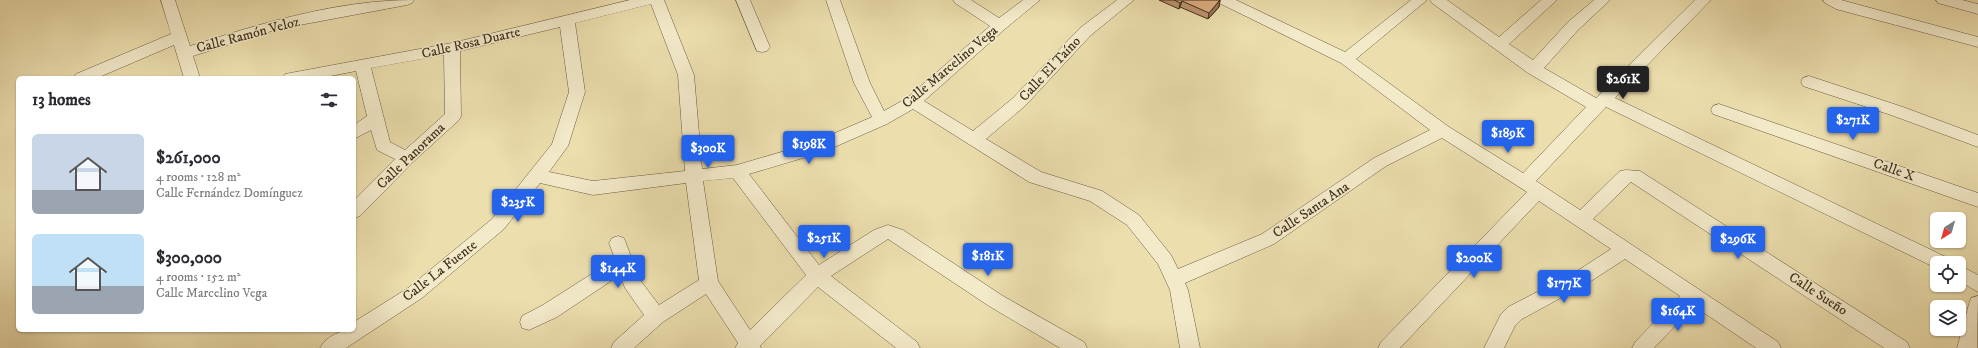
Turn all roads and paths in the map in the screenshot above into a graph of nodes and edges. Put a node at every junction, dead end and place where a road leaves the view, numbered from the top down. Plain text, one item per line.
1 (168, 0) edge
2 (407, 0) edge
3 (650, 0) edge
4 (657, 0) edge
5 (743, 0) edge
6 (833, 0) edge
7 (960, 0) edge
8 (1033, 0) edge
9 (1127, 0) edge
10 (1224, 0) edge
11 (1420, 0) edge
12 (1437, 0) edge
13 (1550, 0) edge
14 (1603, 0) edge
15 (1704, 0) edge
16 (1830, 0) edge
17 (1943, 0) edge
18 (1978, 10) edge
19 (567, 20) junction
20 (1000, 25) junction
21 (178, 36) junction
22 (1978, 42) edge
23 (1500, 44) junction
24 (762, 47) dead end
25 (452, 48) junction
26 (184, 53) junction
27 (1346, 60) junction
28 (362, 65) junction
29 (1534, 69) junction
30 (87, 76) edge
31 (191, 76) edge
32 (302, 76) edge
33 (1809, 82) dead end
34 (913, 102) junction
35 (1600, 103) junction
36 (1719, 110) dead end
37 (376, 118) junction
38 (882, 120) junction
39 (1443, 131) junction
40 (356, 132) edge
41 (973, 140) junction
42 (1978, 141) edge
43 (407, 158) junction
44 (737, 171) junction
45 (536, 176) junction
46 (694, 177) junction
47 (1531, 187) junction
48 (1978, 200) edge
49 (356, 209) edge
50 (1581, 220) junction
51 (618, 243) dead end
52 (1624, 250) junction
53 (1930, 257) edge
54 (625, 262) junction
55 (817, 276) junction
56 (1966, 276) edge
57 (1174, 279) junction
58 (710, 283) junction
59 (1978, 284) edge
60 (1692, 296) junction
61 (1978, 304) edge
62 (656, 316) junction
63 (530, 322) dead end
64 (356, 331) edge
65 (354, 332) edge
66 (748, 347) edge
67 (330, 348) edge
68 (621, 348) edge
69 (910, 348) edge
70 (1077, 348) edge
71 (1190, 348) edge
72 (1388, 348) edge
73 (1494, 348) edge
74 (1642, 348) edge
75 (1771, 348) edge
76 (1900, 348) edge
77 (1967, 348) edge

1 - 21 street
2 - 26 street, Calle Ramón Veloz
3 - 19 street, Calle Rosa Duarte
4 - 46 street
5 - 24 street
6 - 38 street
7 - 20 street
8 - 20 street, Calle Marcelino Vega
9 - 41 street, Calle El Taíno
10 - 27 street
11 - 27 street
12 - 23 street
13 - 23 street
14 - 29 street
15 - 35 street
16 - 22 street
17 - 18 street
19 - 25 street, Calle Rosa Duarte
19 - 45 street, Calle La Fuente
20 - 34 street, Calle Marcelino Vega
21 - 26 street
21 - 30 street
23 - 29 street
25 - 28 street, Calle Rosa Duarte
25 - 43 street, Calle Panorama
26 - 31 street
27 - 39 street
28 - 32 street, Calle Rosa Duarte
28 - 37 street
29 - 35 street
33 - 42 street
34 - 38 street, Calle Marcelino Vega
34 - 41 street
35 - 47 street
35 - 53 street
36 - 48 street, Calle X
37 - 40 street
37 - 43 street
38 - 44 street, Calle Marcelino Vega
39 - 47 street
39 - 57 street, Calle Santa Ana
41 - 57 street
43 - 49 street, Calle Panorama
44 - 46 street, Calle Marcelino Vega
44 - 55 street
45 - 46 street, Calle Marcelino Vega
45 - 64 street, Calle La Fuente
46 - 58 street
47 - 50 street
47 - 72 street
50 - 52 street
50 - 76 street, Calle Sueño
51 - 54 street
52 - 60 street
52 - 73 street
54 - 62 street
54 - 63 street
55 - 66 street
55 - 69 street
55 - 70 street
56 - 59 street
57 - 71 street
58 - 62 street
58 - 66 street
60 - 74 street
60 - 75 street
61 - 77 street
62 - 68 street
65 - 67 street, Calle La Fuente

